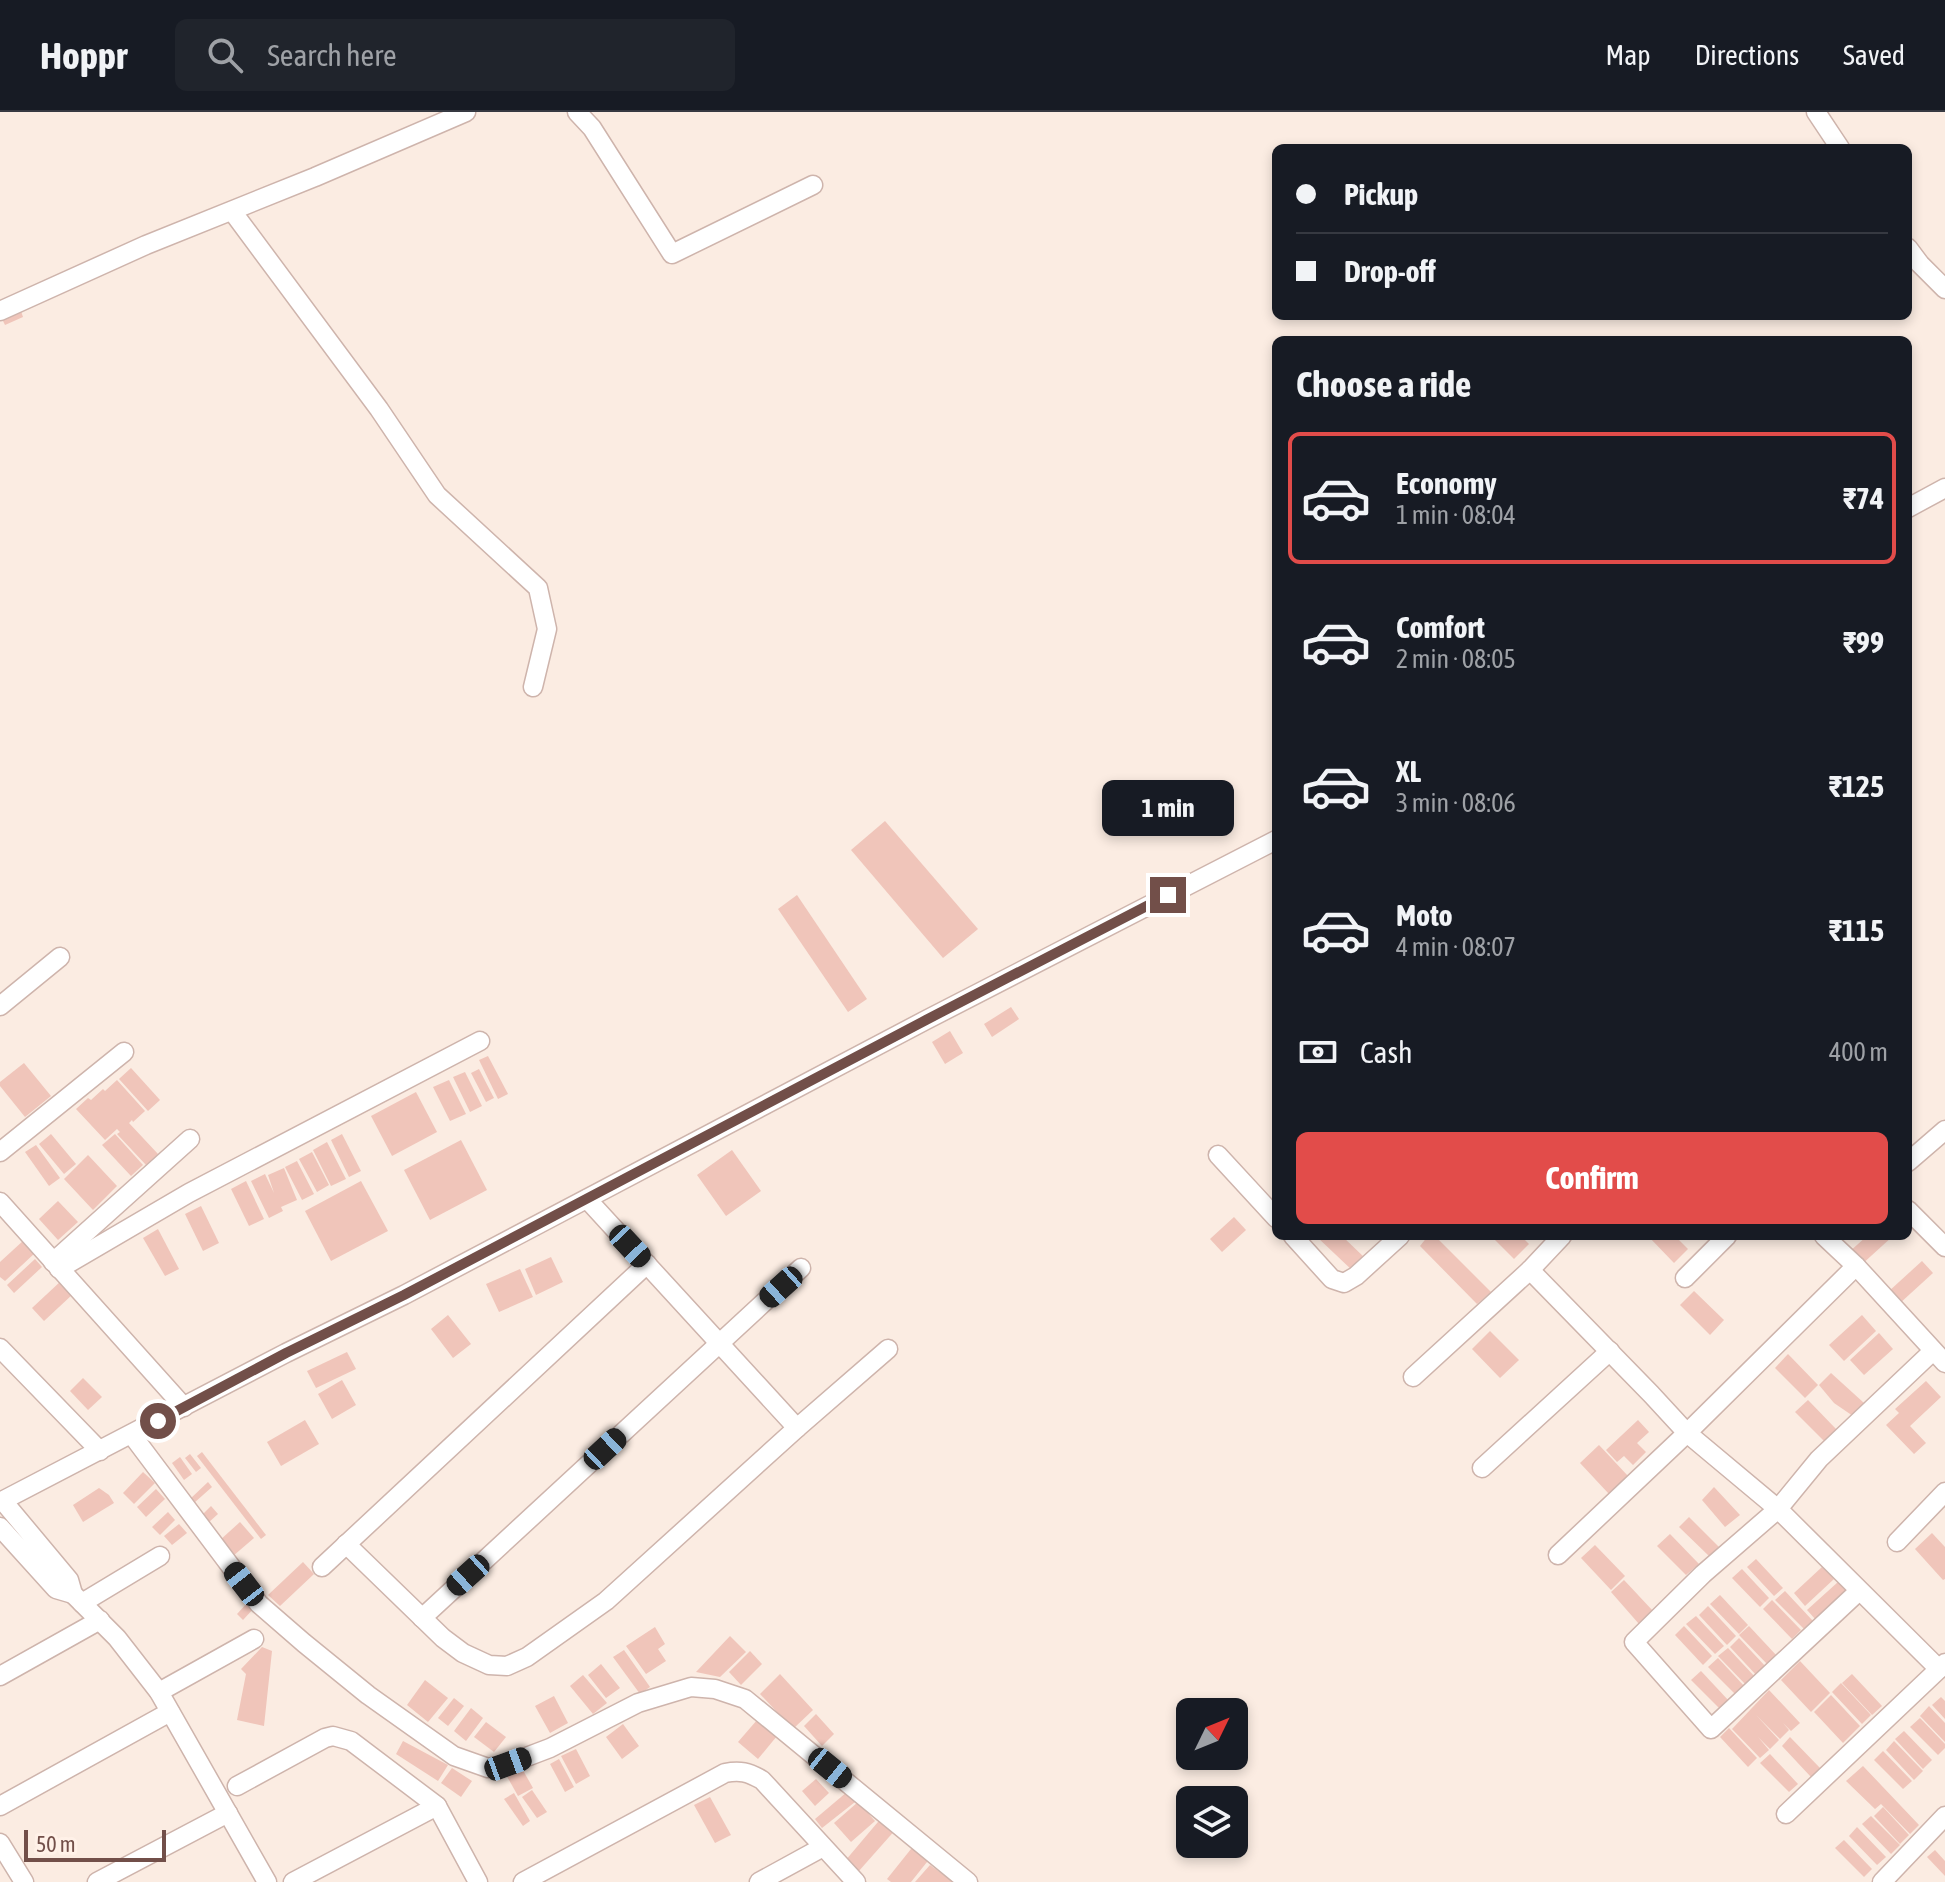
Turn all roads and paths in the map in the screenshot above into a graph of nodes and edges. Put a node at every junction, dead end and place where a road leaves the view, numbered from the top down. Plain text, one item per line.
1 (466, 112) edge
2 (577, 112) edge
3 (1816, 112) edge
4 (1837, 144) edge
5 (813, 185) dead end
6 (232, 211) junction
7 (1912, 253) edge
8 (1945, 289) edge
9 (0, 311) edge
10 (1945, 488) edge
11 (1912, 506) edge
12 (533, 687) dead end
13 (1272, 842) edge
14 (60, 957) dead end
15 (0, 1006) edge
16 (480, 1041) dead end
17 (124, 1052) dead end
18 (1945, 1130) edge
19 (190, 1139) dead end
20 (0, 1152) edge
21 (1218, 1155) dead end
22 (1912, 1159) edge
23 (587, 1199) junction
24 (0, 1202) edge
25 (1272, 1214) edge
26 (1912, 1214) edge
27 (1297, 1240) edge
28 (1396, 1240) edge
29 (1558, 1240) edge
30 (1723, 1240) edge
31 (1828, 1240) edge
32 (1945, 1247) edge
33 (647, 1264) junction
34 (56, 1265) junction
35 (1856, 1266) junction
36 (801, 1268) dead end
37 (1530, 1270) junction
38 (1685, 1278) dead end
39 (719, 1343) junction
40 (0, 1348) edge
41 (888, 1349) dead end
42 (1610, 1351) junction
43 (1939, 1357) edge
44 (1413, 1377) dead end
45 (184, 1407) junction
46 (797, 1428) junction
47 (1687, 1433) junction
48 (132, 1435) junction
49 (100, 1451) junction
50 (1482, 1468) dead end
51 (1945, 1492) edge
52 (2, 1502) edge
53 (1778, 1509) junction
54 (0, 1527) edge
55 (1897, 1542) dead end
56 (346, 1544) junction
57 (33, 1551) junction
58 (1558, 1555) dead end
59 (160, 1556) dead end
60 (322, 1567) dead end
61 (1859, 1591) junction
62 (78, 1598) junction
63 (422, 1618) junction
64 (100, 1620) junction
65 (254, 1639) dead end
66 (1942, 1666) edge
67 (0, 1676) edge
68 (159, 1692) junction
69 (170, 1712) junction
70 (237, 1786) dead end
71 (0, 1806) edge
72 (437, 1806) junction
73 (228, 1813) junction
74 (1786, 1814) dead end
75 (1945, 1816) edge
76 (0, 1843) edge
77 (823, 1847) junction
78 (24, 1882) edge
79 (97, 1882) edge
80 (267, 1882) edge
81 (293, 1882) edge
82 (478, 1882) edge
83 (523, 1882) edge
84 (759, 1882) edge
85 (856, 1882) edge
86 (968, 1882) edge
87 (1882, 1882) edge

1 - 6 street
2 - 5 street
3 - 4 street
6 - 9 street
6 - 12 street
7 - 8 street
10 - 11 street
13 - 23 street
14 - 15 street
16 - 34 street
17 - 20 street
18 - 22 street
19 - 34 street
21 - 25 street
23 - 33 street
23 - 45 street
24 - 34 street
26 - 32 street
27 - 28 street
29 - 37 street
30 - 38 street
31 - 35 street
33 - 39 street
33 - 56 street
34 - 45 street
35 - 43 street
35 - 47 street
36 - 39 street
37 - 42 street
37 - 44 street
39 - 46 street
39 - 63 street
40 - 49 street
41 - 46 street
42 - 47 street
42 - 50 street
43 - 53 street
45 - 48 street
46 - 63 street
47 - 53 street
47 - 58 street
48 - 49 street
48 - 86 street
49 - 52 street
51 - 55 street
52 - 57 street
53 - 61 street
53 - 61 street
54 - 57 street
56 - 60 street
56 - 63 street
57 - 62 street
59 - 62 street
61 - 66 street
62 - 64 street
64 - 67 street
64 - 68 street
65 - 68 street
66 - 74 street
68 - 69 street
69 - 71 street
69 - 73 street
70 - 72 street
72 - 81 street
72 - 82 street
73 - 79 street
73 - 80 street
75 - 87 street
76 - 78 street
77 - 83 street
77 - 84 street
77 - 85 street

